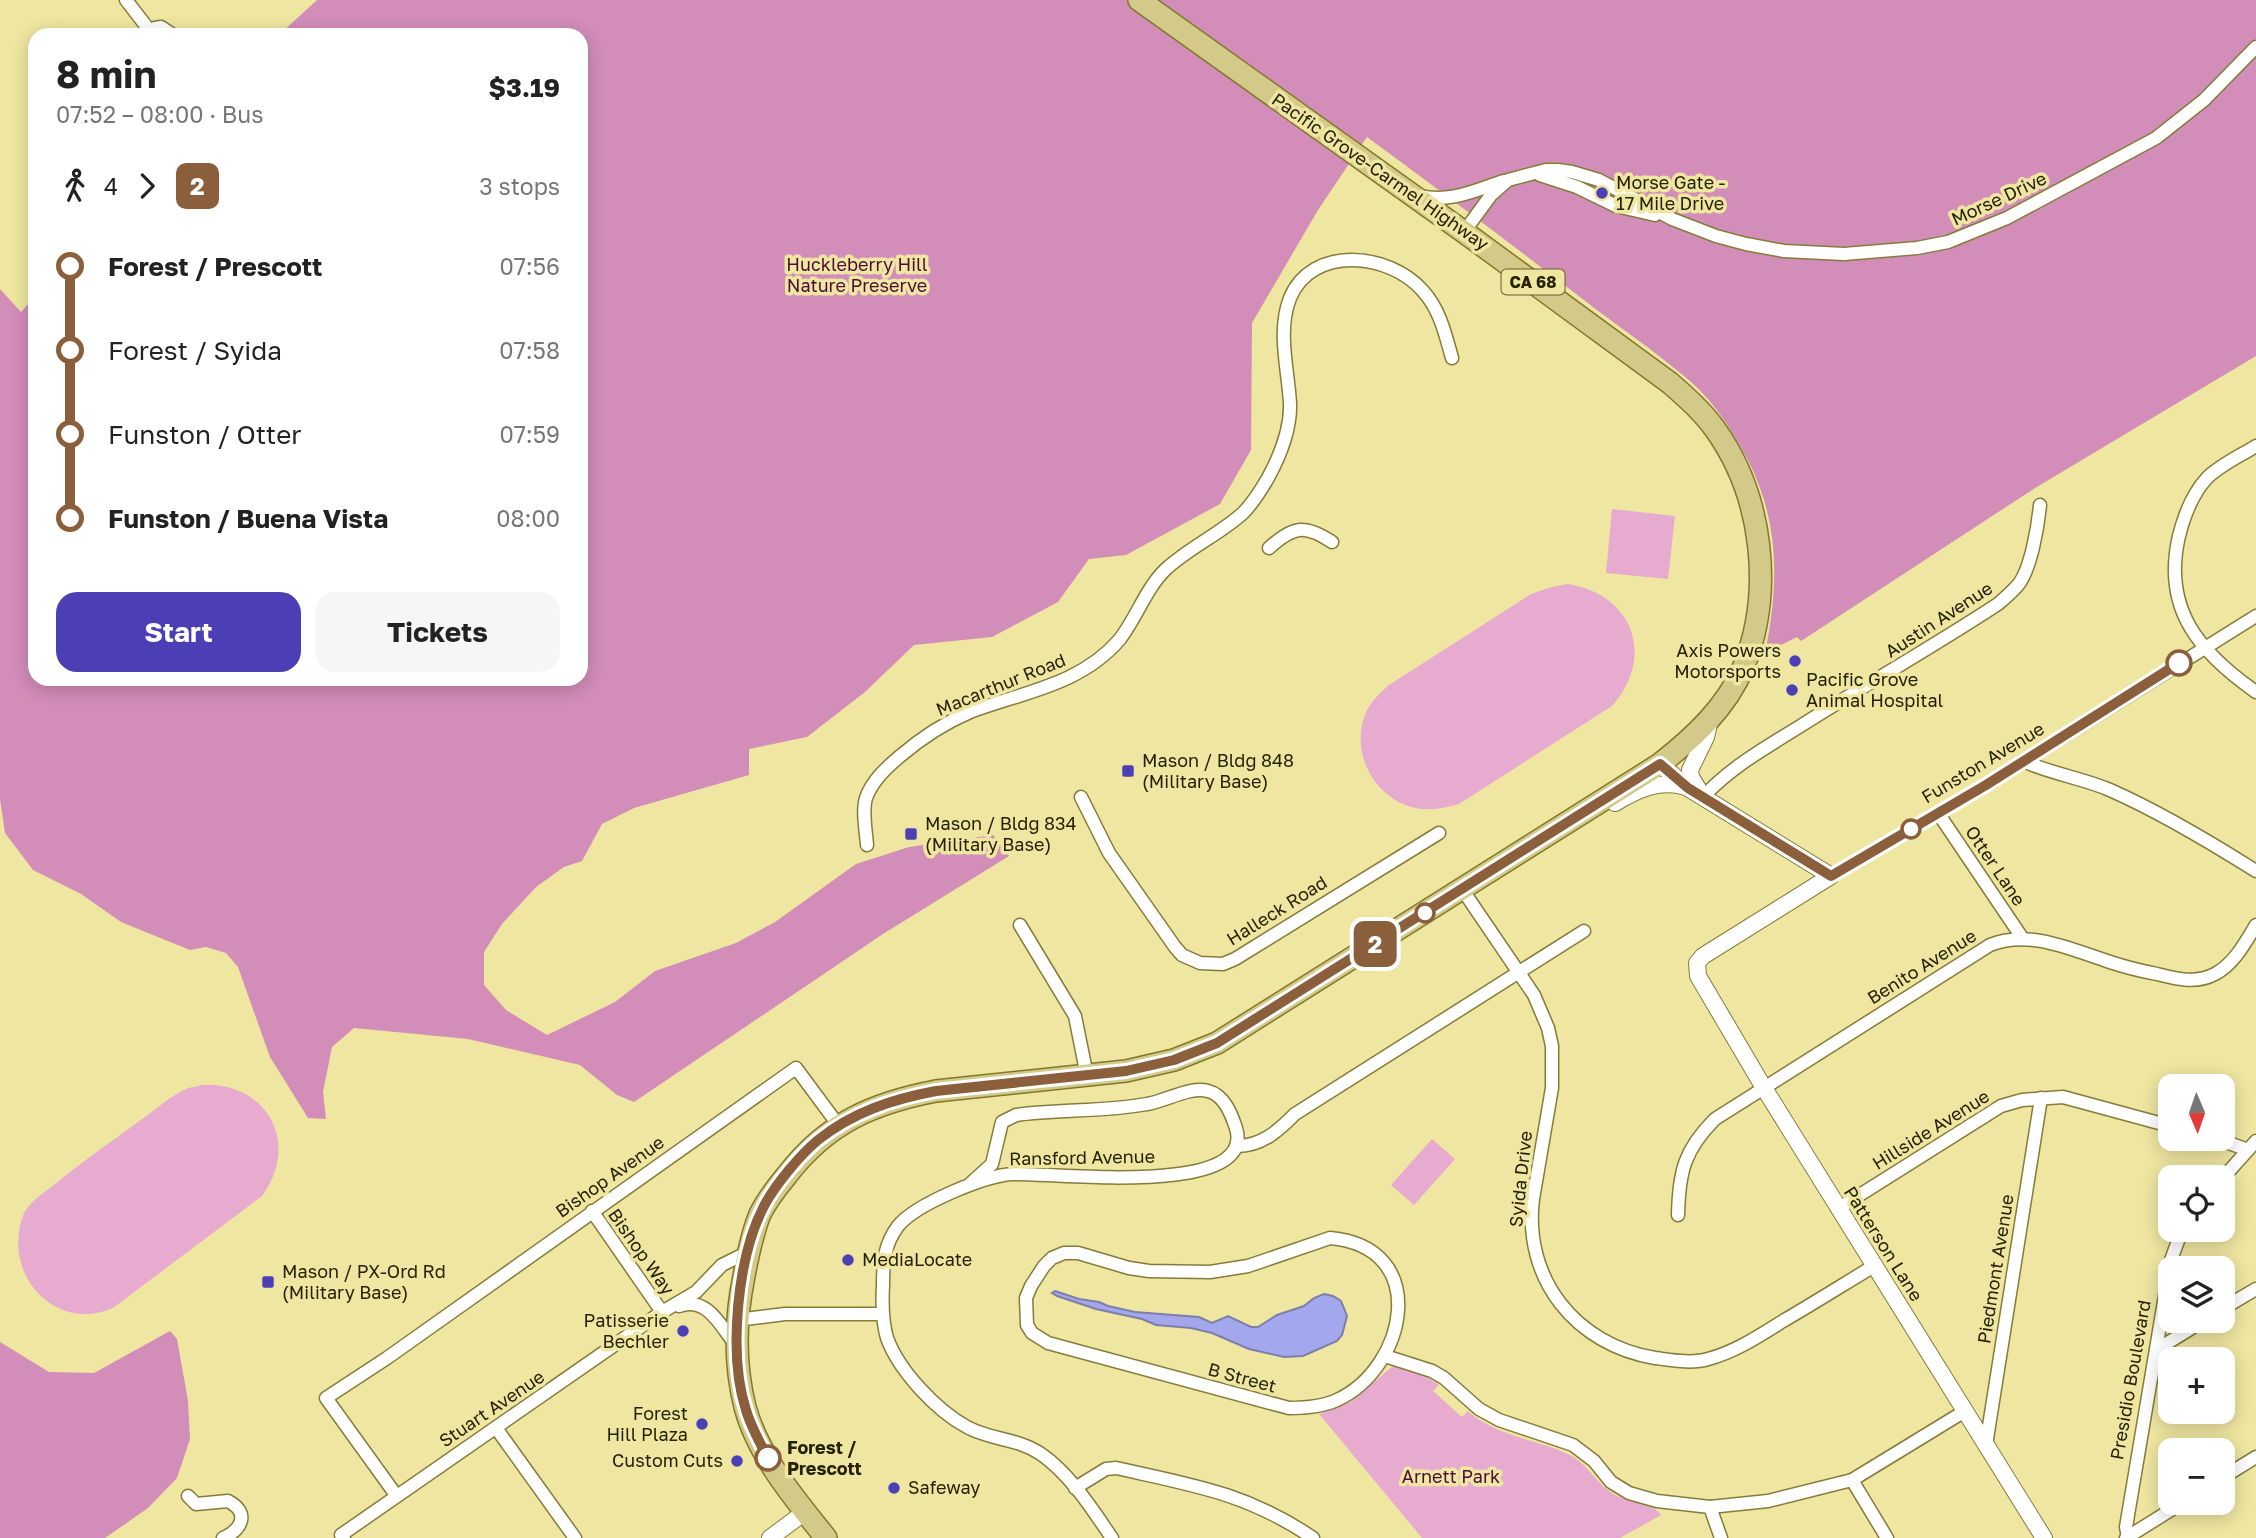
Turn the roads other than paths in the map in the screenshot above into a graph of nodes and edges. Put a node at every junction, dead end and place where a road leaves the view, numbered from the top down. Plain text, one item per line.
1 (126, 0) edge
2 (1139, 0) edge
3 (145, 28) edge
4 (2256, 47) edge
5 (1508, 180) junction
6 (1411, 194) junction
7 (1464, 232) junction
8 (1452, 358) dead end
9 (2256, 446) edge
10 (2040, 505) dead end
11 (1332, 542) dead end
12 (1269, 548) dead end
13 (2256, 616) edge
14 (2203, 648) junction
15 (2256, 692) edge
16 (1711, 718) junction
17 (2024, 761) junction
18 (1660, 764) junction
19 (1688, 788) junction
20 (1081, 797) dead end
21 (1703, 797) junction
22 (1938, 813) junction
23 (1575, 818) junction
24 (1439, 833) dead end
25 (867, 845) dead end
26 (2256, 871) edge
27 (1831, 876) junction
28 (1462, 889) junction
29 (1020, 925) dead end
30 (2256, 925) edge
31 (1584, 931) dead end
32 (2023, 939) junction
33 (1697, 967) joint
34 (1519, 972) junction
35 (1087, 1076) junction
36 (1764, 1088) junction
37 (2041, 1098) junction
38 (2158, 1123) edge
39 (839, 1126) junction
40 (1237, 1146) junction
41 (2252, 1146) edge
42 (997, 1149) junction
43 (2235, 1165) edge
44 (1011, 1174) junction
45 (971, 1183) junction
46 (1839, 1209) junction
47 (592, 1211) junction
48 (1678, 1215) dead end
49 (2178, 1242) edge
50 (748, 1252) junction
51 (1874, 1266) junction
52 (2256, 1289) edge
53 (2235, 1301) edge
54 (662, 1312) junction
55 (882, 1314) junction
56 (737, 1320) junction
57 (2184, 1333) edge
58 (735, 1344) junction
59 (2156, 1350) junction
60 (1385, 1356) junction
61 (1965, 1411) junction
62 (496, 1428) junction
63 (1986, 1445) junction
64 (2256, 1457) edge
65 (2235, 1470) edge
66 (1852, 1480) junction
67 (1075, 1488) junction
68 (396, 1495) junction
69 (188, 1496) dead end
70 (1710, 1507) junction
71 (805, 1512) junction
72 (2163, 1515) edge
73 (342, 1536) edge
74 (223, 1538) edge
75 (575, 1538) edge
76 (770, 1538) edge
77 (826, 1538) edge
78 (1112, 1538) edge
79 (1313, 1538) edge
80 (1721, 1538) edge
81 (1887, 1538) edge
82 (2044, 1538) edge
83 (2127, 1538) edge

1 - 3 street
2 - 6 main road, Pacific Grove-Carmel Highway / CA 68
4 - 5 street, Morse Drive
5 - 6 street, Morse Drive
5 - 7 street
6 - 7 main road, Pacific Grove-Carmel Highway / CA 68
7 - 16 main road, Pacific Grove-Carmel Highway / CA 68
8 - 25 street, Macarthur Road
9 - 14 street
10 - 21 street, Austin Avenue
11 - 12 street
13 - 14 street, Funston Avenue
14 - 15 street
14 - 17 street, Funston Avenue
16 - 18 main road, CA 68
16 - 21 street
17 - 22 street, Funston Avenue
17 - 26 street
18 - 19 street
18 - 23 main road, CA 68
19 - 21 street
19 - 23 street
20 - 24 street, Halleck Road
21 - 27 street
22 - 27 street, Funston Avenue
22 - 32 street, Otter Lane
23 - 28 main road, CA 68
27 - 33 street, Funston Avenue
28 - 34 street, Syida Drive
28 - 35 main road, CA 68
29 - 35 street
30 - 32 street, Benito Avenue
31 - 34 street, Ransford Avenue
32 - 36 street, Benito Avenue
33 - 36 street, Patterson Lane
34 - 40 street, Ransford Avenue
34 - 51 street, Syida Drive
35 - 39 main road, CA 68
36 - 46 street, Patterson Lane
36 - 48 street, Benito Avenue
37 - 38 street, Hillside Avenue
37 - 46 street, Hillside Avenue
37 - 63 street, Piedmont Avenue
39 - 47 street, Bishop Avenue
39 - 50 main road, CA 68
40 - 42 street
40 - 44 street, Ransford Avenue
41 - 43 street
42 - 44 street
42 - 45 street
44 - 45 street, Ransford Avenue
45 - 55 street, Ransford Avenue
46 - 51 street, Patterson Lane
47 - 54 street, Bishop Way
47 - 68 street, Bishop Avenue
49 - 59 street, Presidio Boulevard
50 - 54 street, Stuart Avenue
50 - 56 main road, CA 68
51 - 61 street, Patterson Lane
52 - 53 street
54 - 58 street, Stuart Avenue
54 - 62 street, Stuart Avenue
55 - 56 street
55 - 67 street, Ransford Avenue
56 - 58 main road, CA 68
57 - 59 street
58 - 71 main road, CA 68
59 - 83 street, Presidio Boulevard
60 - 60 street, B Street
60 - 70 street
61 - 63 street, Patterson Lane
61 - 66 street
62 - 68 street, Stuart Avenue
62 - 75 street
63 - 82 street, Patterson Lane
64 - 65 street
66 - 70 street
66 - 81 street
67 - 78 street, Ransford Avenue
67 - 79 street
68 - 73 street, Stuart Avenue
69 - 74 street
70 - 80 street
71 - 76 street
71 - 77 main road, CA 68
72 - 83 street

